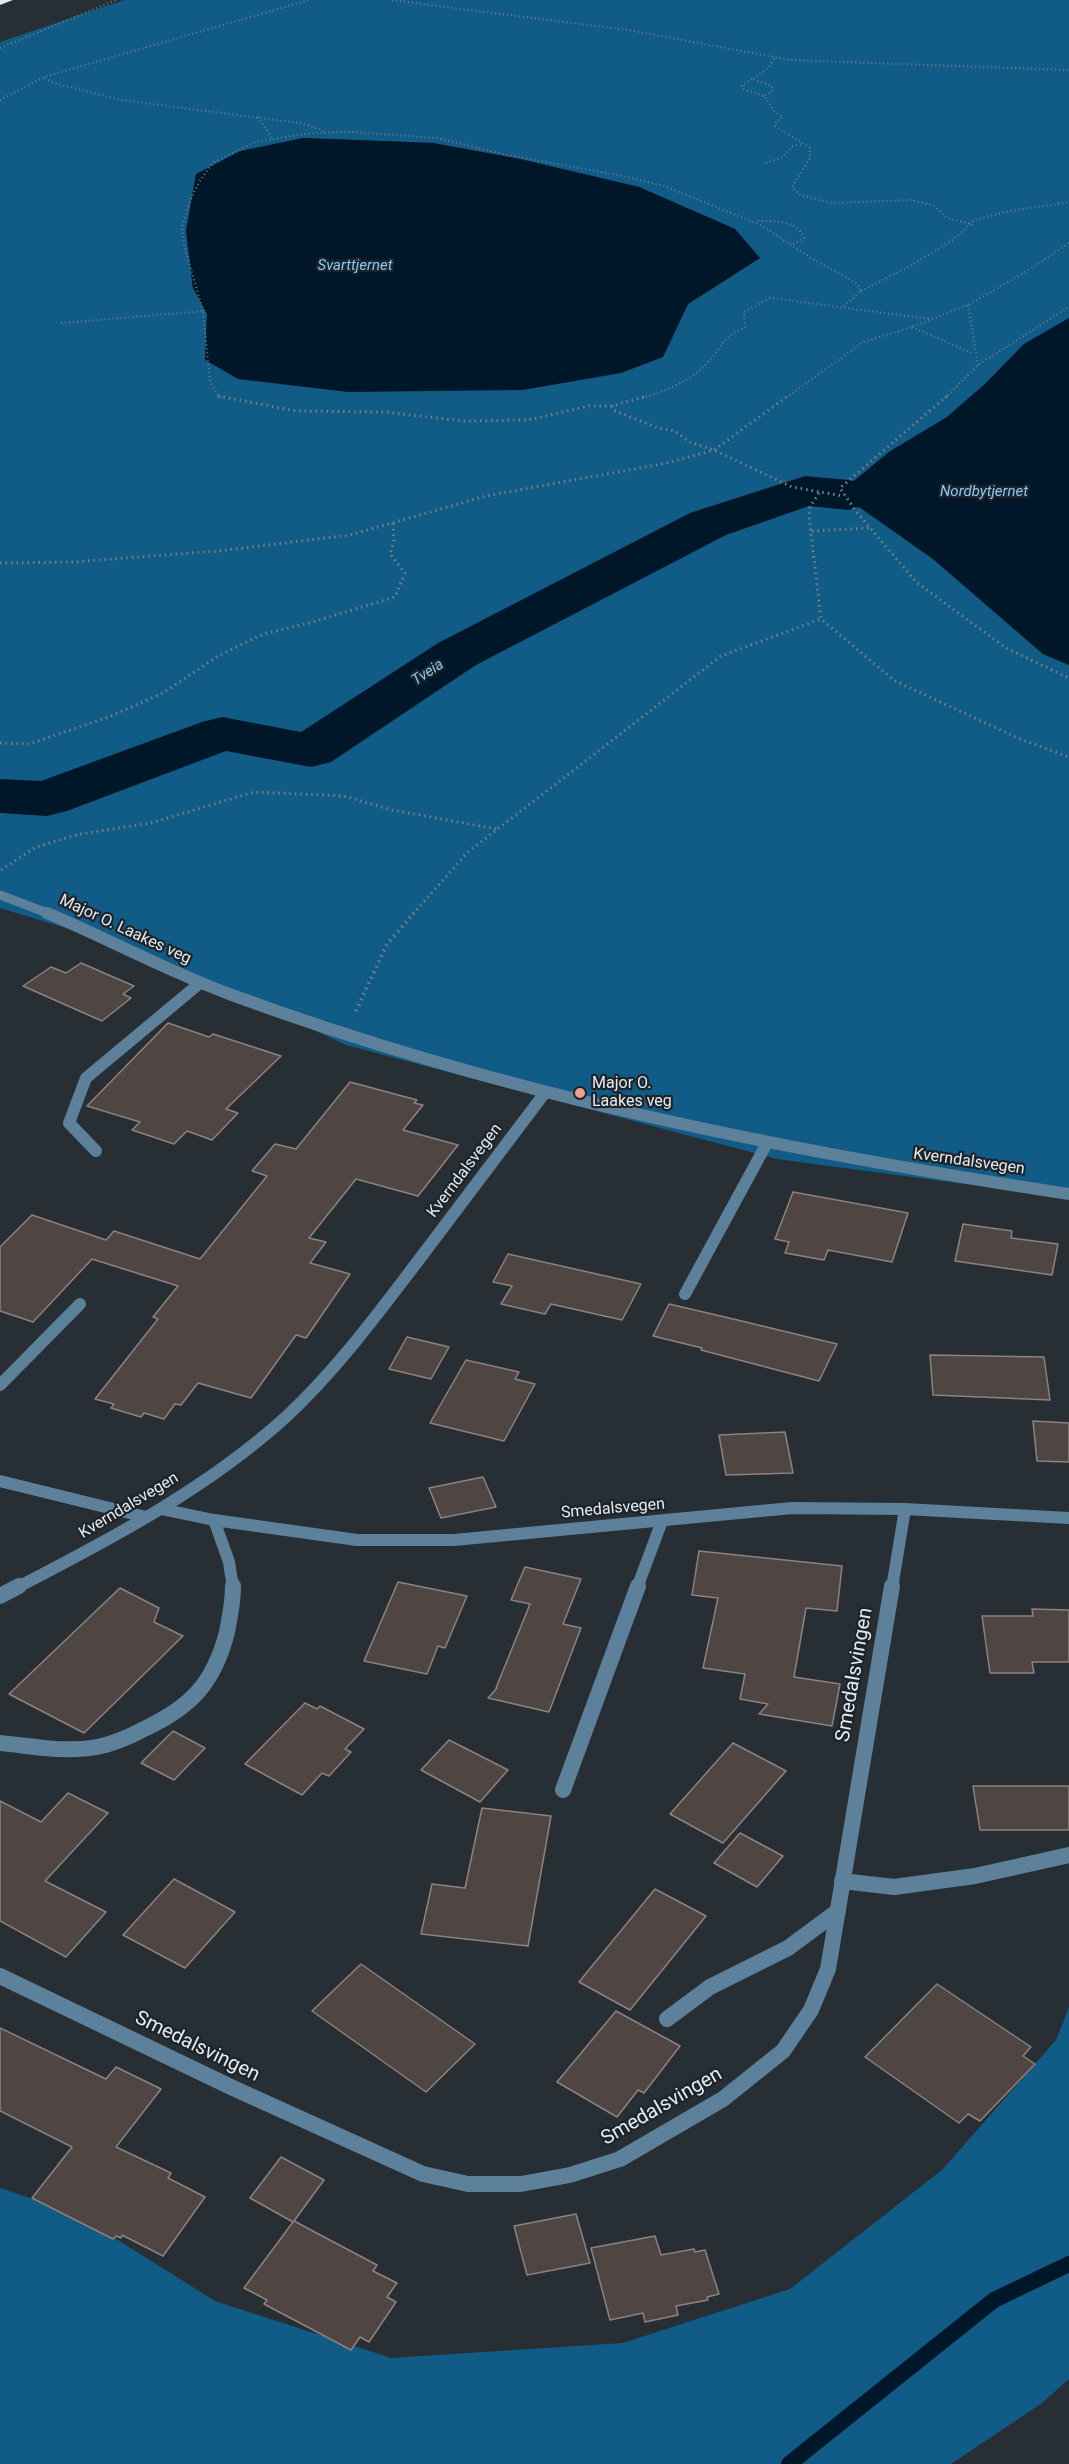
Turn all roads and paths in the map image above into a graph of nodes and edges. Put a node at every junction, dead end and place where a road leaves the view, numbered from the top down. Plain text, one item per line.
1 (8, 0) edge
2 (116, 0) edge
3 (309, 0) edge
4 (392, 0) edge
5 (0, 2) edge
6 (0, 48) edge
7 (774, 58) junction
8 (1069, 70) edge
9 (44, 77) junction
10 (752, 79) junction
11 (764, 96) junction
12 (0, 100) edge
13 (257, 117) junction
14 (328, 133) junction
15 (272, 138) junction
16 (802, 144) junction
17 (766, 164) dead end
18 (1069, 202) edge
19 (754, 221) junction
20 (970, 224) junction
21 (975, 225) dead end
22 (1069, 243) edge
23 (793, 244) junction
24 (861, 291) junction
25 (968, 305) junction
26 (843, 307) junction
27 (1069, 307) edge
28 (203, 311) junction
29 (932, 319) junction
30 (61, 323) dead end
31 (912, 327) junction
32 (974, 354) junction
33 (978, 365) junction
34 (612, 406) junction
35 (714, 450) junction
36 (819, 494) junction
37 (844, 496) junction
38 (393, 522) junction
39 (870, 528) junction
40 (812, 531) junction
41 (0, 563) edge
42 (821, 619) junction
43 (1069, 678) edge
44 (0, 743) edge
45 (1069, 758) edge
46 (497, 829) junction
47 (0, 870) edge
48 (0, 895) edge
49 (200, 983) junction
50 (346, 1034) junction
51 (544, 1094) junction
52 (767, 1143) junction
53 (96, 1151) dead end
54 (1069, 1194) edge
55 (685, 1294) dead end
56 (80, 1304) dead end
57 (0, 1385) edge
58 (0, 1481) edge
59 (161, 1509) junction
60 (905, 1509) junction
61 (146, 1517) junction
62 (1069, 1518) edge
63 (214, 1520) junction
64 (662, 1521) junction
65 (0, 1596) edge
66 (0, 1743) edge
67 (563, 1790) dead end
68 (1069, 1855) edge
69 (842, 1881) junction
70 (838, 1911) junction
71 (0, 1976) edge
72 (667, 2019) dead end

1 - 5 highway
2 - 6 path
3 - 9 path
4 - 7 path
7 - 8 path
7 - 10 path
9 - 12 path
9 - 13 path
10 - 11 path
10 - 11 path
11 - 16 path
13 - 14 path
13 - 15 path
14 - 15 path
14 - 19 path
15 - 28 path
16 - 17 path
16 - 20 path
18 - 20 path
19 - 23 path
19 - 23 path
20 - 21 path
20 - 24 path
22 - 25 path
23 - 24 path
24 - 26 path
25 - 29 path
25 - 32 path
26 - 29 path
26 - 34 path
27 - 33 path
28 - 30 path
28 - 34 path
29 - 31 path
31 - 32 path
31 - 35 path
32 - 33 path
33 - 37 path
34 - 35 path
35 - 36 path
35 - 38 path
36 - 37 path
36 - 40 path
37 - 39 path
38 - 41 path
38 - 44 path
39 - 40 path
39 - 43 path
40 - 42 path
42 - 45 path
42 - 46 path
46 - 47 path
46 - 50 path
48 - 49 street, Major O. Laakes veg
49 - 50 street, Major O. Laakes veg
49 - 53 street
50 - 51 street, Major O. Laakes veg
51 - 52 street, Kverndalsvegen
51 - 59 street, Kverndalsvegen
52 - 54 street, Kverndalsvegen
52 - 55 street
56 - 57 street
58 - 61 street
59 - 61 street, Kverndalsvegen
59 - 63 street, Smedalsvegen
60 - 62 street, Smedalsvegen
60 - 64 street, Smedalsvegen
60 - 69 street, Smedalsvingen
61 - 65 street, Kverndalsvegen
63 - 64 street, Smedalsvegen
63 - 66 street
64 - 67 street
68 - 69 street
69 - 70 street, Smedalsvingen
70 - 71 street, Smedalsvingen
70 - 72 street

